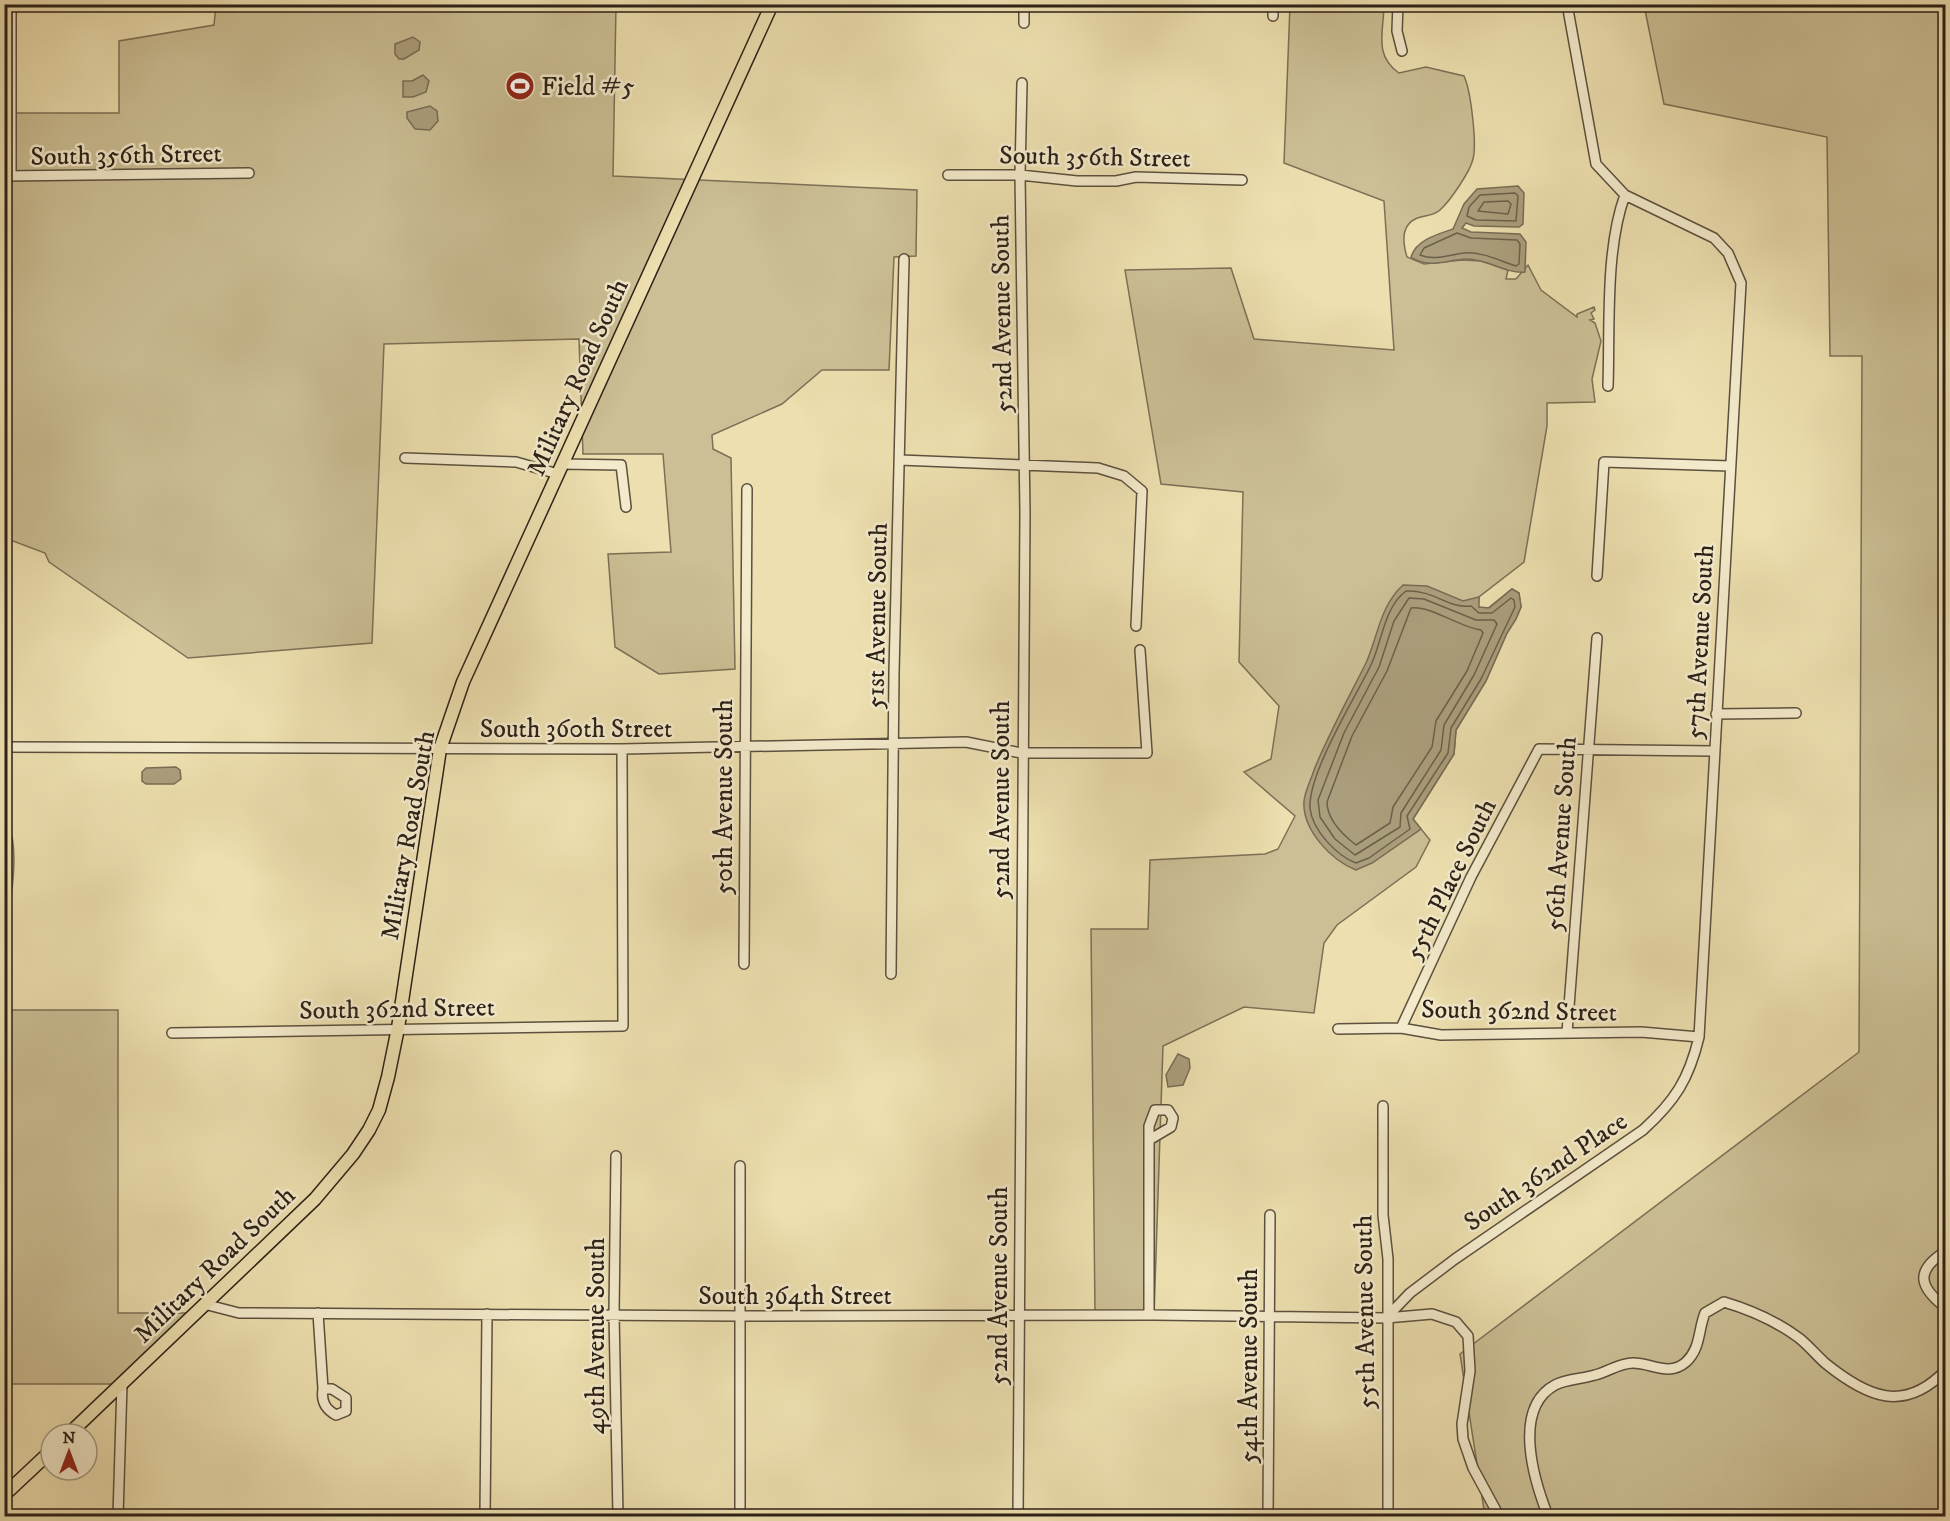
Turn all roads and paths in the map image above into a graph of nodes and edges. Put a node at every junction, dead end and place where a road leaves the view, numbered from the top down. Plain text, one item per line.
1 (11, 4) edge
2 (772, 4) edge
3 (1024, 4) edge
4 (1273, 4) edge
5 (1398, 4) edge
6 (1567, 4) edge
7 (1273, 16) dead end
8 (1024, 23) dead end
9 (1402, 51) dead end
10 (1022, 83) dead end
11 (249, 173) dead end
12 (948, 175) dead end
13 (1020, 175) junction
14 (8, 176) edge
15 (1242, 180) dead end
16 (1625, 195) junction
17 (904, 259) dead end
18 (1608, 386) dead end
19 (405, 458) dead end
20 (900, 460) junction
21 (1024, 464) junction
22 (1730, 466) junction
23 (560, 469) junction
24 (747, 489) dead end
25 (626, 507) dead end
26 (1597, 576) dead end
27 (1136, 626) dead end
28 (1597, 638) dead end
29 (1140, 650) dead end
30 (1796, 713) dead end
31 (1716, 714) junction
32 (895, 744) junction
33 (4, 747) edge
34 (744, 748) junction
35 (440, 749) junction
36 (622, 749) junction
37 (1588, 749) junction
38 (1714, 751) junction
39 (1021, 753) junction
40 (744, 964) dead end
41 (891, 974) dead end
42 (398, 1028) junction
43 (1401, 1028) junction
44 (1338, 1029) dead end
45 (172, 1033) dead end
46 (1567, 1033) junction
47 (1699, 1037) junction
48 (1383, 1106) dead end
49 (1149, 1140) dead end
50 (616, 1156) dead end
51 (740, 1166) dead end
52 (1270, 1215) dead end
53 (1946, 1251) edge
54 (204, 1304) junction
55 (1946, 1308) edge
56 (318, 1312) junction
57 (487, 1314) junction
58 (614, 1314) junction
59 (1149, 1315) junction
60 (738, 1316) junction
61 (1019, 1316) junction
62 (1268, 1317) junction
63 (1386, 1318) junction
64 (1946, 1370) edge
65 (122, 1384) junction
66 (323, 1389) dead end
67 (82, 1422) edge
68 (39, 1462) edge
69 (4, 1495) edge
70 (118, 1516) edge
71 (485, 1516) edge
72 (618, 1516) edge
73 (740, 1516) edge
74 (1018, 1516) edge
75 (1268, 1516) edge
76 (1388, 1516) edge
77 (1499, 1516) edge
78 (1548, 1516) edge

1 - 14 street
2 - 23 main road, Military Road South
3 - 8 street
4 - 7 street
5 - 9 street
6 - 16 street
10 - 13 street, 52nd Avenue South
11 - 14 street, South 356th Street
12 - 13 street, South 356th Street
13 - 15 street, South 356th Street
13 - 21 street, 52nd Avenue South
16 - 18 street
16 - 22 street, 57th Avenue South
17 - 20 street, 51st Avenue South
19 - 23 street
20 - 21 street
20 - 32 street, 51st Avenue South
21 - 27 street
21 - 39 street, 52nd Avenue South
22 - 26 street
22 - 31 street, 57th Avenue South
23 - 25 street
23 - 35 main road, Military Road South
24 - 34 street, 50th Avenue South
28 - 37 street, 56th Avenue South
29 - 39 street, South 360th Street
30 - 31 street
31 - 38 street, 57th Avenue South
32 - 34 street, South 360th Street
32 - 39 street, South 360th Street
32 - 41 street, 51st Avenue South
33 - 35 street, South 360th Street
34 - 36 street, South 360th Street
34 - 40 street, 50th Avenue South
35 - 36 street, South 360th Street
35 - 42 main road, Military Road South
36 - 42 street, South 362nd Street
37 - 38 street
37 - 43 street, 55th Place South
37 - 46 street, 56th Avenue South
38 - 47 street, 57th Avenue South
39 - 61 street, 52nd Avenue South
42 - 45 street, South 362nd Street
42 - 54 main road, Military Road South
43 - 44 street, South 362nd Street
43 - 46 street, South 362nd Street
46 - 47 street, South 362nd Street
47 - 63 street, South 362nd Place
48 - 63 street, 55th Avenue South
49 - 59 street
50 - 58 street, 49th Avenue South
51 - 60 street
52 - 62 street, 54th Avenue South
53 - 55 street
54 - 56 street, South 364th Street
54 - 65 main road, Military Road South
56 - 57 street, South 364th Street
56 - 66 street
57 - 58 street, South 364th Street
57 - 71 street
58 - 60 street, South 364th Street
58 - 72 street, 49th Avenue South
59 - 61 street, South 364th Street
59 - 62 street, South 364th Street
60 - 61 street, South 364th Street
60 - 73 street
61 - 74 street, 52nd Avenue South
62 - 63 street, South 364th Street
62 - 75 street, 54th Avenue South
63 - 76 street, 55th Avenue South
63 - 77 street
64 - 78 street
65 - 67 main road, Military Road South
65 - 70 street
68 - 69 main road

